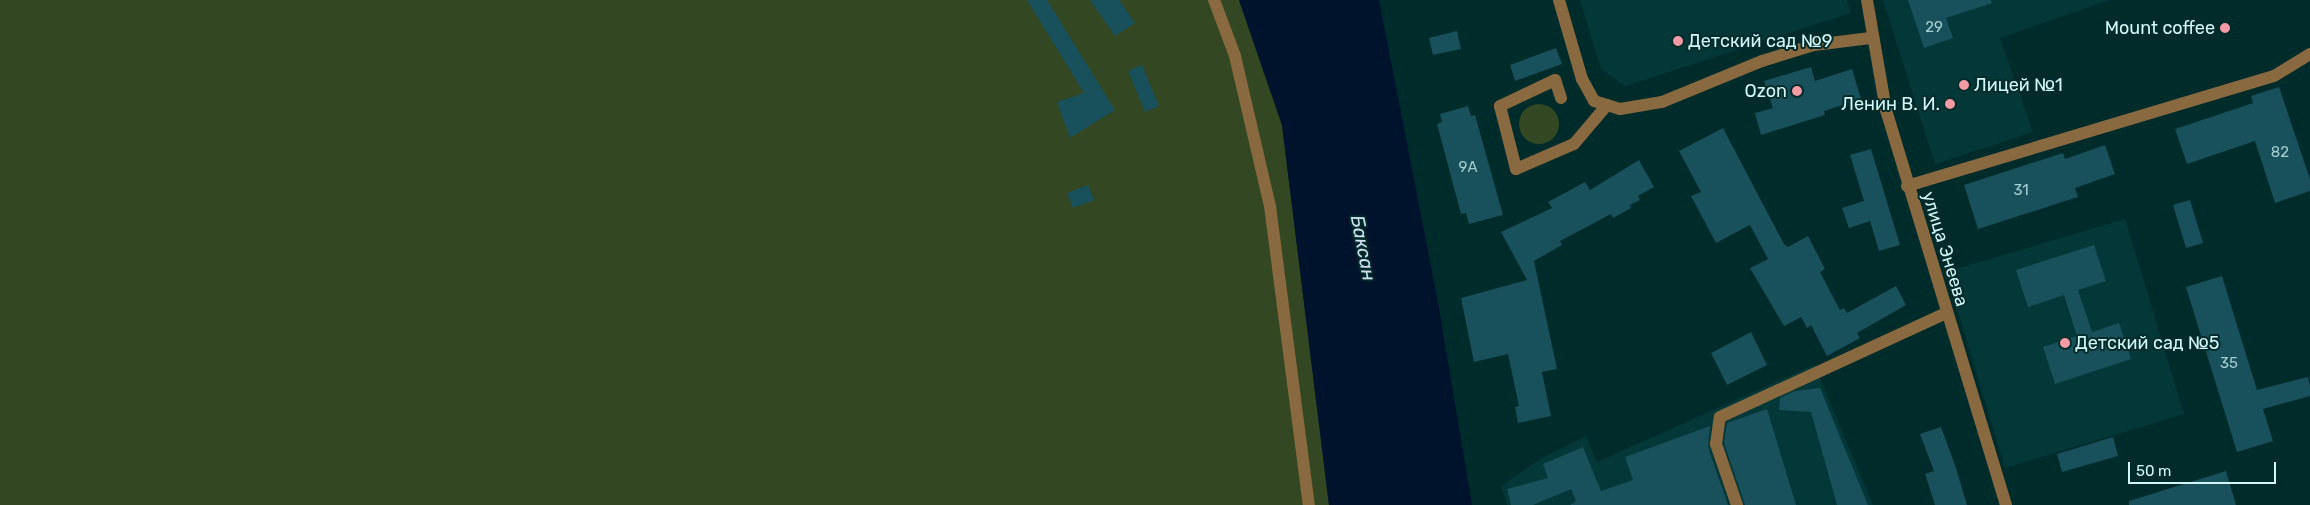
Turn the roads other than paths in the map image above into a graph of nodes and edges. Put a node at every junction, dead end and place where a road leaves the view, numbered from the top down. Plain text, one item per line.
1 (1214, 0) edge
2 (1559, 0) edge
3 (1867, 0) edge
4 (1871, 38) junction
5 (2310, 54) edge
6 (1561, 98) dead end
7 (1606, 105) junction
8 (1907, 186) junction
9 (1946, 313) junction
10 (1309, 505) edge
11 (1737, 505) edge
12 (2006, 505) edge

1 - 10 street
2 - 7 street
3 - 4 street, улица Энеева
4 - 7 street
4 - 8 street, улица Энеева
5 - 8 street
6 - 7 street
8 - 9 street, улица Энеева
9 - 11 street
9 - 12 street, улица Энеева

